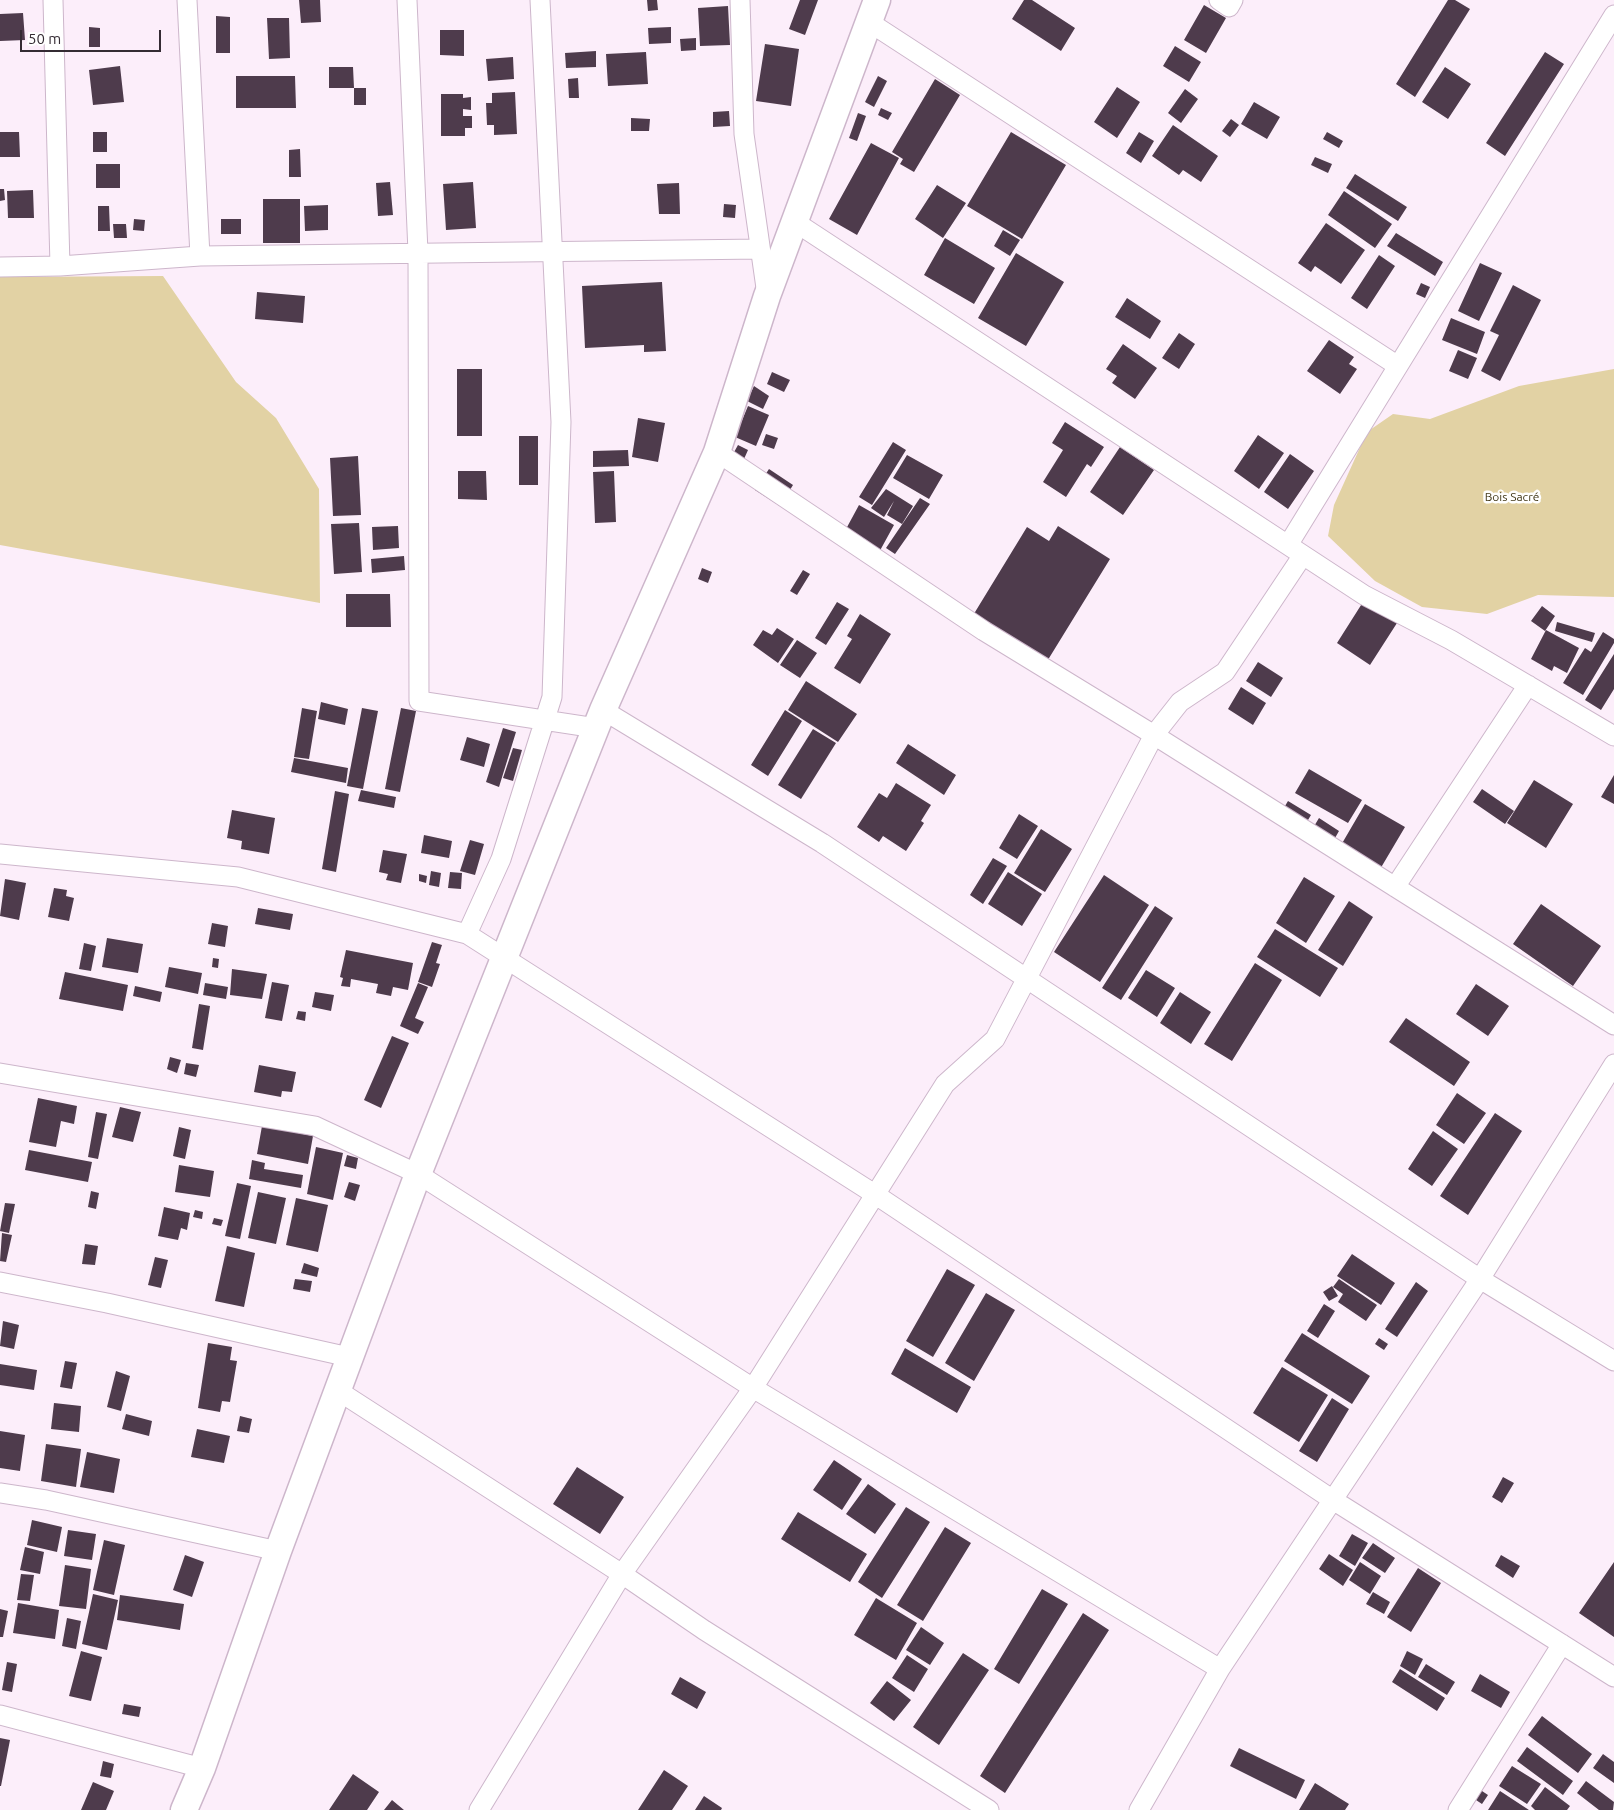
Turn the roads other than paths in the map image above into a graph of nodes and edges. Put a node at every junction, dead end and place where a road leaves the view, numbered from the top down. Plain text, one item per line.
1 (53, 0) edge
2 (187, 0) edge
3 (407, 0) edge
4 (540, 0) edge
5 (740, 0) edge
6 (1219, 0) edge
7 (1233, 0) edge
8 (873, 11) edge
9 (1614, 15) edge
10 (795, 222) junction
11 (760, 248) junction
12 (418, 252) junction
13 (552, 252) junction
14 (200, 256) junction
15 (60, 266) junction
16 (0, 267) edge
17 (767, 296) junction
18 (1398, 366) junction
19 (717, 452) junction
20 (1296, 550) junction
21 (1528, 685) junction
22 (599, 719) junction
23 (545, 720) junction
24 (1154, 735) junction
25 (1614, 736) edge
26 (0, 854) edge
27 (1394, 887) junction
28 (467, 934) junction
29 (505, 958) junction
30 (1027, 977) junction
31 (1614, 1026) edge
32 (1614, 1064) edge
33 (0, 1073) edge
34 (418, 1174) junction
35 (876, 1195) junction
36 (1480, 1278) junction
37 (0, 1282) edge
38 (349, 1357) junction
39 (1614, 1361) edge
40 (753, 1388) junction
41 (337, 1390) junction
42 (0, 1493) edge
43 (1333, 1500) junction
44 (278, 1551) junction
45 (622, 1574) junction
46 (1562, 1644) junction
47 (1220, 1669) junction
48 (1614, 1677) edge
49 (0, 1715) edge
50 (202, 1768) junction
51 (184, 1810) edge
52 (479, 1810) edge
53 (989, 1810) edge
54 (1139, 1810) edge
55 (1458, 1810) edge

1 - 15 street
2 - 14 street
3 - 12 street
4 - 13 street
5 - 11 street
6 - 7 street
8 - 10 main road
8 - 18 street
9 - 18 street
10 - 17 main road
10 - 20 street
11 - 13 street
11 - 17 street
12 - 13 street
12 - 14 street
12 - 23 street
13 - 23 street
14 - 15 street
15 - 16 street
17 - 19 main road
18 - 20 street
19 - 22 main road
19 - 24 street
20 - 21 street
20 - 24 street
21 - 25 street
21 - 27 street
22 - 23 street
22 - 29 main road
22 - 30 street
23 - 28 street
24 - 27 street
24 - 30 street
26 - 28 street
27 - 31 street
28 - 29 street
29 - 34 main road
29 - 35 street
30 - 35 street
30 - 36 street
32 - 36 street
33 - 34 street
34 - 38 main road
34 - 40 street
35 - 40 street
35 - 43 street
36 - 39 street
36 - 43 street
37 - 38 street
38 - 41 main road
40 - 45 street
40 - 47 street
41 - 44 main road
41 - 45 street
42 - 44 street
43 - 46 street
43 - 47 street
44 - 50 main road
45 - 52 street
45 - 53 street
46 - 48 street
46 - 55 street
47 - 54 street
49 - 50 street
50 - 51 main road

